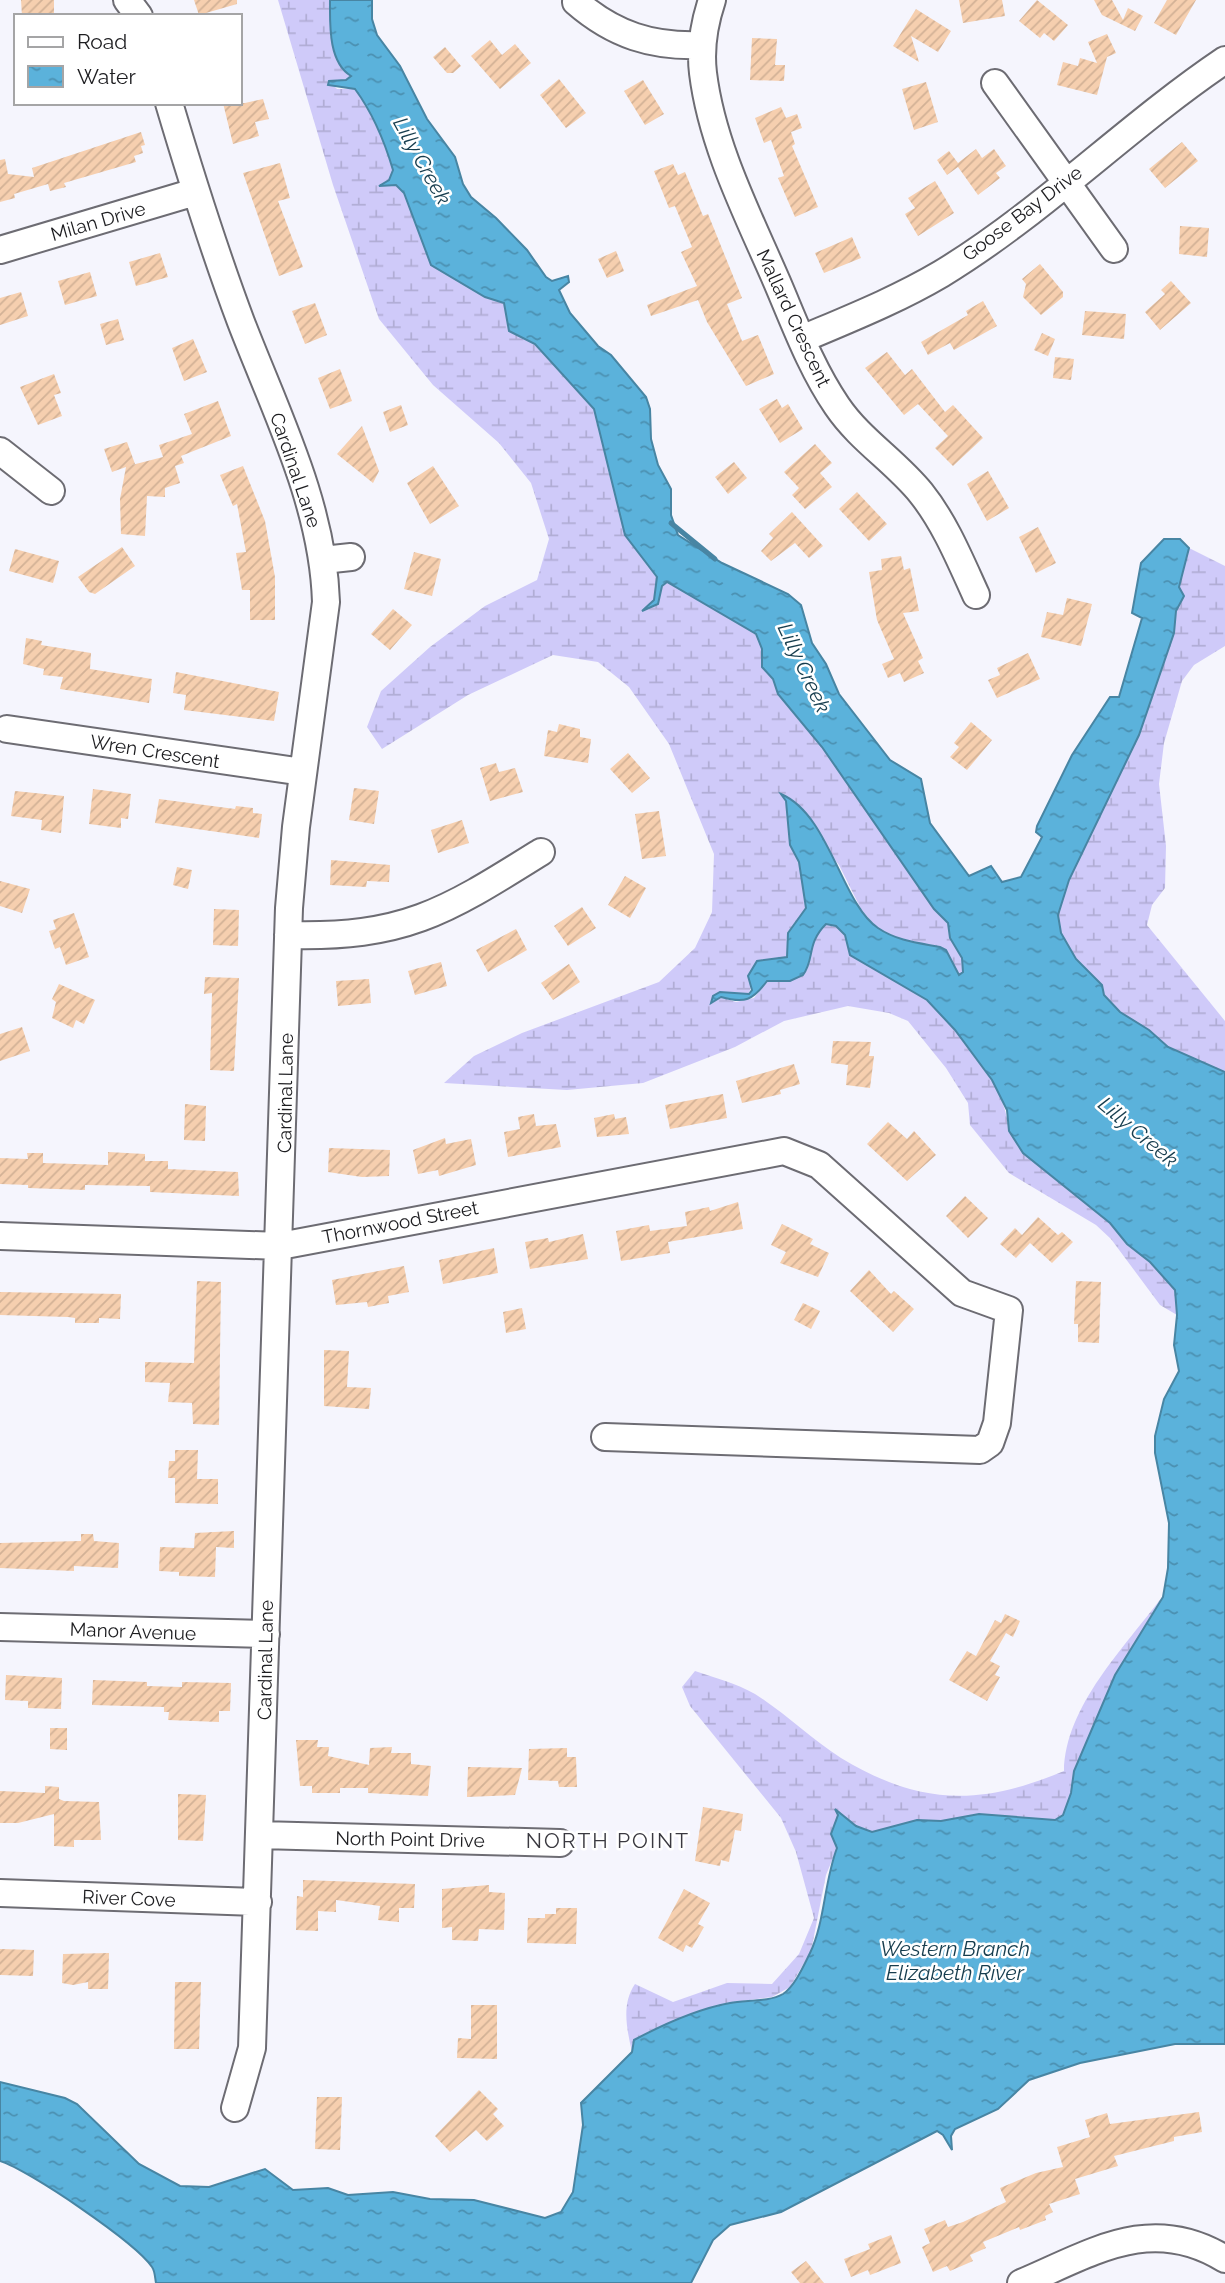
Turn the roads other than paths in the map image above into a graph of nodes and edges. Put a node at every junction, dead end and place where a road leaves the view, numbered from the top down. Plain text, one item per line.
1 (712, 0) edge
2 (576, 2) dead end
3 (702, 44) junction
4 (1225, 60) edge
5 (995, 83) dead end
6 (170, 105) edge
7 (1066, 182) junction
8 (195, 192) junction
9 (1114, 249) dead end
10 (0, 250) edge
11 (802, 339) junction
12 (0, 451) edge
13 (51, 491) dead end
14 (351, 557) dead end
15 (323, 561) junction
16 (976, 595) dead end
17 (7, 729) dead end
18 (303, 772) junction
19 (541, 852) dead end
20 (288, 935) junction
21 (0, 1236) edge
22 (280, 1245) junction
23 (605, 1437) dead end
24 (0, 1627) edge
25 (266, 1634) junction
26 (260, 1835) junction
27 (560, 1843) dead end
28 (0, 1893) edge
29 (258, 1902) junction
30 (235, 2108) dead end
31 (1225, 2259) edge
32 (1021, 2283) edge

1 - 3 street, Mallard Crescent
2 - 3 street
3 - 11 street, Mallard Crescent
4 - 7 street, Goose Bay Drive
5 - 7 street
6 - 8 street, Cardinal Lane
7 - 9 street
7 - 11 street, Goose Bay Drive
8 - 10 street, Milan Drive
8 - 15 street, Cardinal Lane
11 - 16 street, Mallard Crescent
12 - 13 street
14 - 15 street
15 - 18 street, Cardinal Lane
17 - 18 street, Wren Crescent
18 - 20 street, Cardinal Lane
19 - 20 street
20 - 22 street, Cardinal Lane
21 - 22 street, Thornwood Street
22 - 23 street, Thornwood Street
22 - 25 street, Cardinal Lane
24 - 25 street, Manor Avenue
25 - 26 street, Cardinal Lane
26 - 27 street, North Point Drive
26 - 29 street, Cardinal Lane
28 - 29 street, River Cove
29 - 30 street, Cardinal Lane
31 - 32 street

